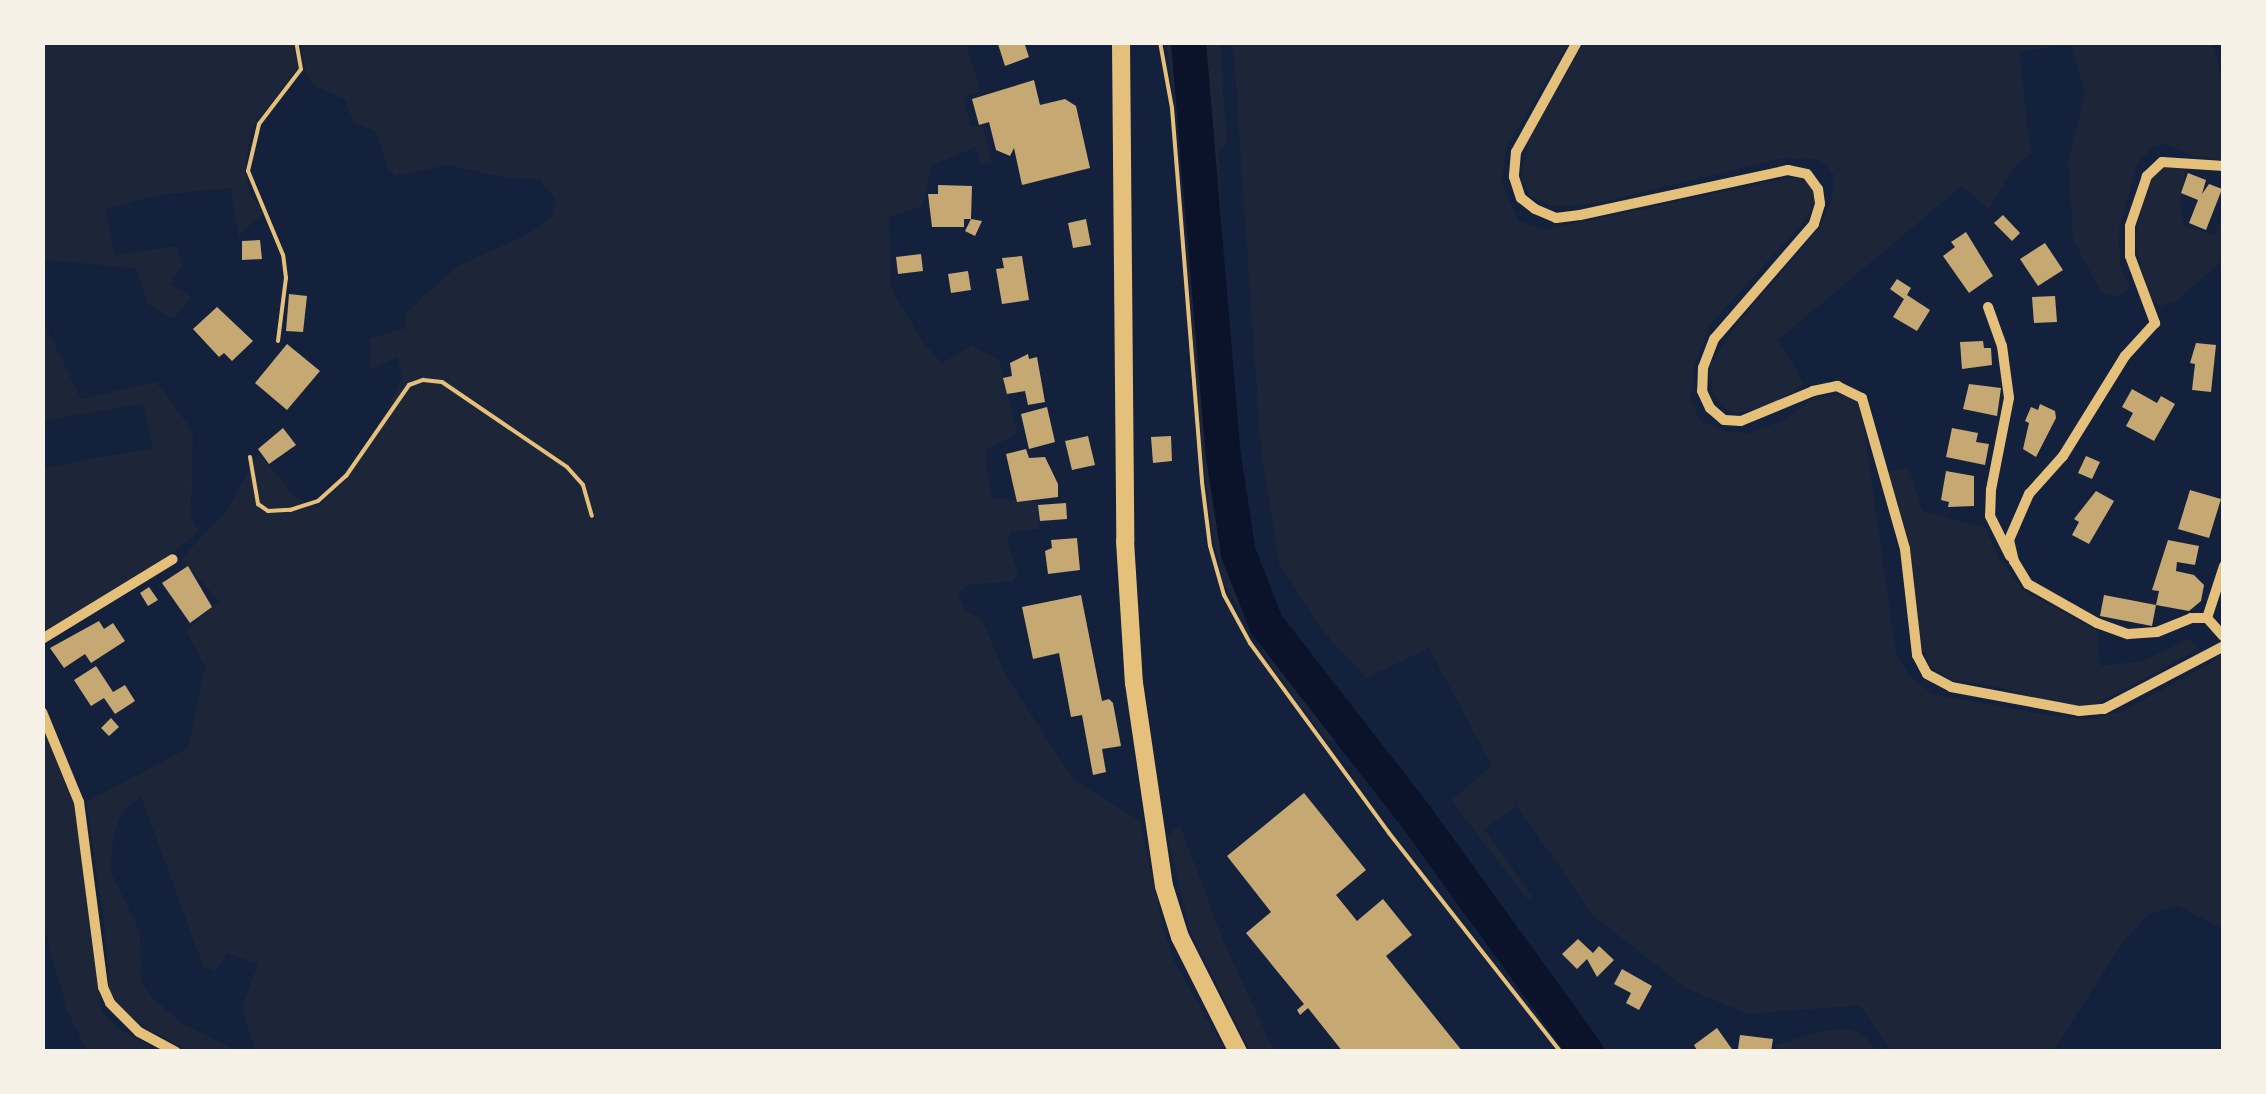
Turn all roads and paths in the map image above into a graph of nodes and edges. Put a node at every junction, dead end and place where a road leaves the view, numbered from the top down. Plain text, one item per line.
1 (296, 42) edge
2 (1121, 42) edge
3 (1160, 42) edge
4 (1577, 42) edge
5 (2224, 166) edge
6 (1988, 307) dead end
7 (278, 341) dead end
8 (250, 457) dead end
9 (592, 516) dead end
10 (173, 559) dead end
11 (2014, 560) junction
12 (2224, 566) edge
13 (2207, 618) junction
14 (2224, 638) edge
15 (42, 639) edge
16 (2224, 646) edge
17 (42, 712) edge
18 (176, 1052) edge
19 (1238, 1052) edge
20 (1560, 1052) edge

1 - 7 path
2 - 19 main road
3 - 20 path
4 - 16 street
5 - 11 street
6 - 11 street
8 - 9 path
10 - 15 street
11 - 13 street
12 - 13 street
13 - 14 street
17 - 18 street

